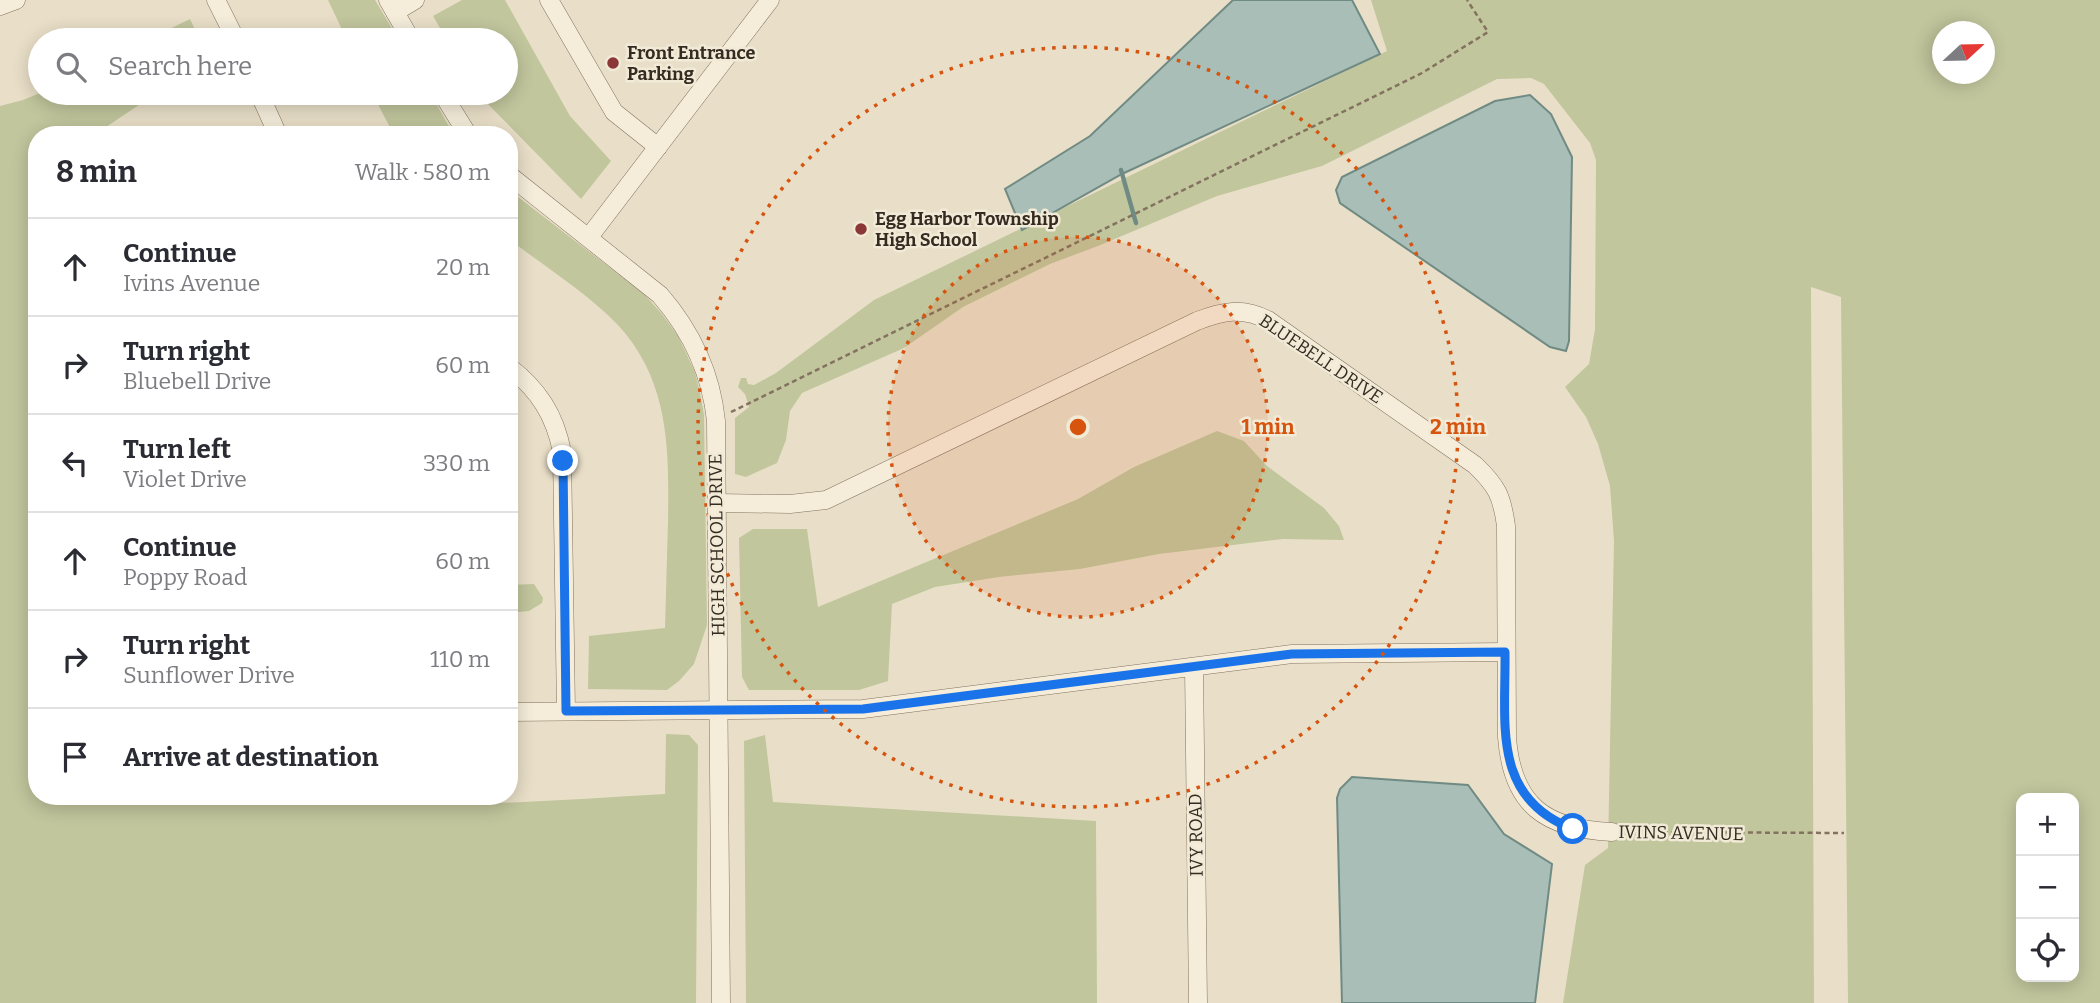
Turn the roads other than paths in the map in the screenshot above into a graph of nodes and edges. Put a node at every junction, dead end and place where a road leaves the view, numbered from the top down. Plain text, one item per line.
1 (16, 0) edge
2 (216, 0) edge
3 (415, 0) edge
4 (549, 0) edge
5 (763, 4) edge
6 (0, 6) edge
7 (391, 6) edge
8 (230, 28) edge
9 (404, 28) edge
10 (264, 105) edge
11 (449, 105) edge
12 (274, 126) edge
13 (462, 126) edge
14 (658, 147) junction
15 (518, 182) edge
16 (589, 237) junction
17 (518, 374) edge
18 (717, 503) junction
19 (1505, 652) junction
20 (1194, 667) junction
21 (719, 710) junction
22 (566, 711) junction
23 (518, 712) edge
24 (1528, 800) joint
25 (1612, 832) road end
26 (721, 1003) edge
27 (1198, 1003) edge

1 - 6 street
2 - 8 street
3 - 7 street
4 - 14 street
5 - 14 street
7 - 9 street
10 - 12 street
11 - 13 street
14 - 16 street
15 - 16 street, HIGH SCHOOL DRIVE
16 - 18 street, HIGH SCHOOL DRIVE
17 - 22 street
18 - 19 street, BLUEBELL DRIVE
18 - 21 street, HIGH SCHOOL DRIVE
19 - 20 street
19 - 24 street, BLUEBELL DRIVE
20 - 21 street
20 - 27 street, IVY ROAD
21 - 22 street
21 - 26 street, HIGH SCHOOL DRIVE
22 - 23 street
24 - 25 street, IVINS AVENUE

